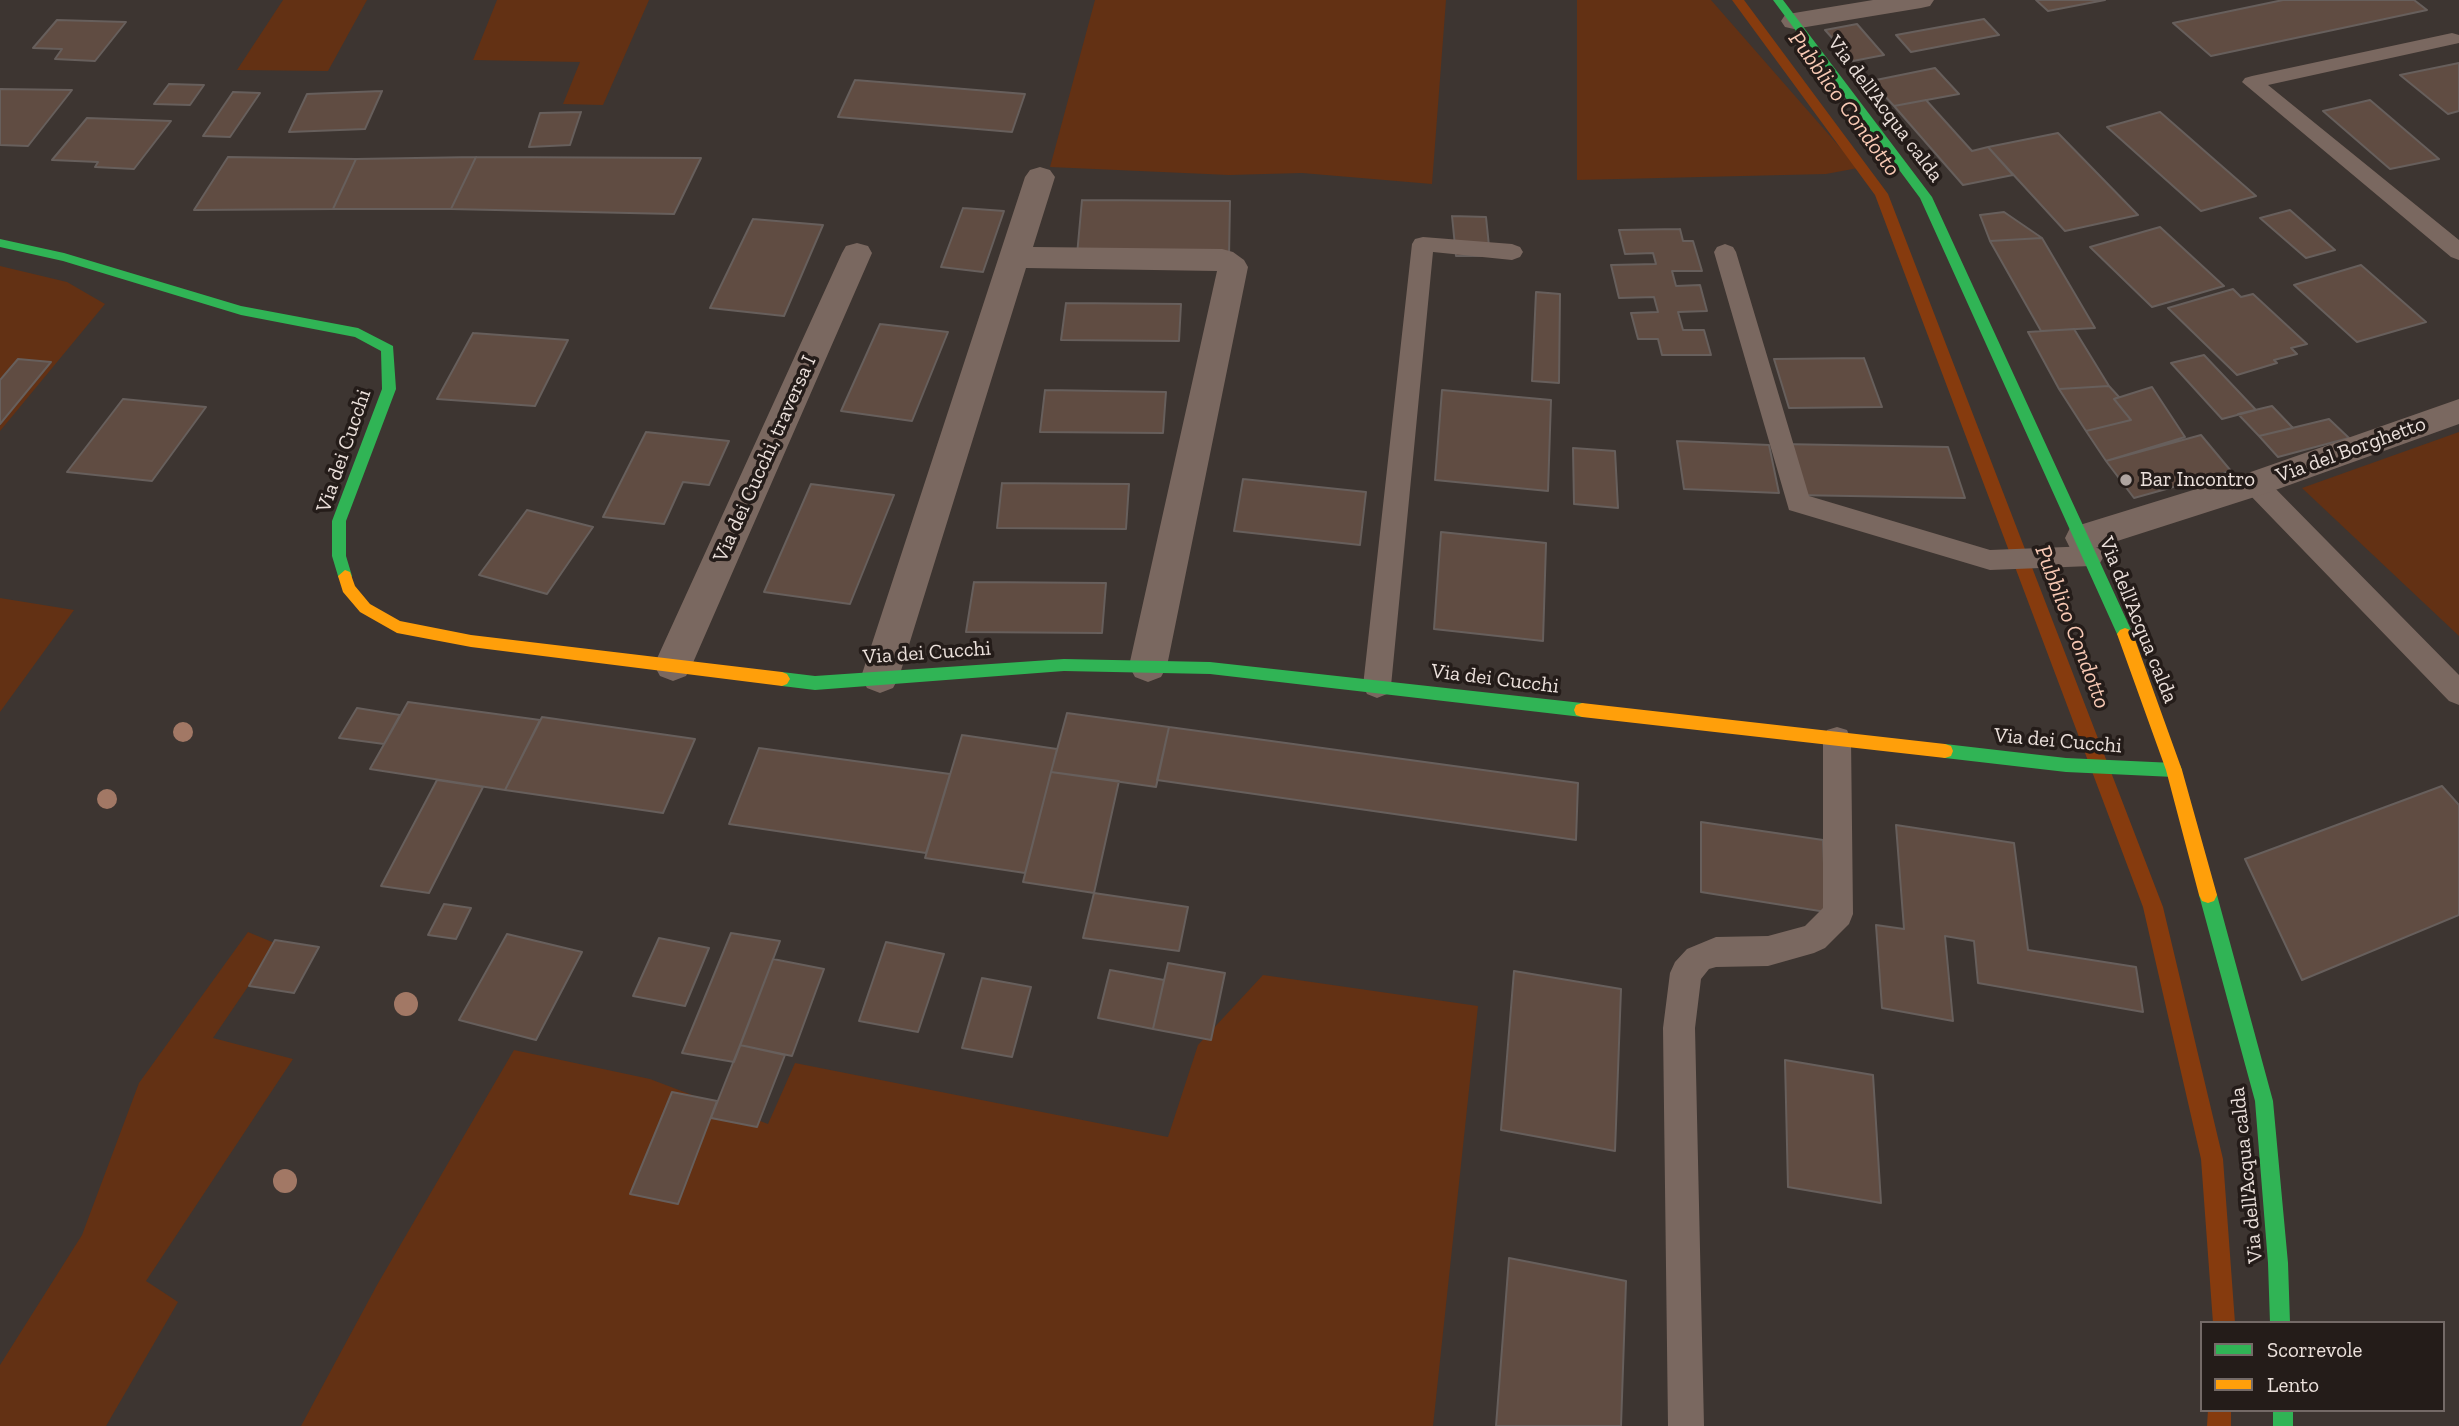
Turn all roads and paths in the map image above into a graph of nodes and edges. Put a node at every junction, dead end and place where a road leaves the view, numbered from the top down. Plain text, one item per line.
1 (1778, 0) edge
2 (1921, 0) edge
3 (1794, 21) junction
4 (2452, 39) dead end
5 (1040, 177) dead end
6 (0, 243) edge
7 (1512, 252) dead end
8 (1725, 252) dead end
9 (2459, 252) edge
10 (857, 253) dead end
11 (1014, 257) junction
12 (2459, 411) edge
13 (2255, 484) junction
14 (2087, 547) junction
15 (673, 665) junction
16 (1148, 666) junction
17 (880, 677) junction
18 (1377, 686) junction
19 (2459, 693) edge
20 (1837, 739) junction
21 (2174, 770) junction
22 (2280, 1321) edge
23 (1686, 1426) edge

1 - 3 street, Via dell'Acqua calda
2 - 3 street
3 - 14 street, Via dell'Acqua calda
4 - 9 lane
5 - 11 street
6 - 15 street, Via dei Cucchi
7 - 18 lane
8 - 14 lane
10 - 15 street, Via dei Cucchi, traversa I
11 - 16 street
11 - 17 street
12 - 13 street, Via del Borghetto
13 - 14 street, Via del Borghetto
13 - 19 lane
14 - 21 street, Via dell'Acqua calda
15 - 17 street, Via dei Cucchi
16 - 17 street, Via dei Cucchi
16 - 18 street, Via dei Cucchi
18 - 20 street, Via dei Cucchi
20 - 21 street, Via dei Cucchi
20 - 23 lane
21 - 22 street, Via dell'Acqua calda

